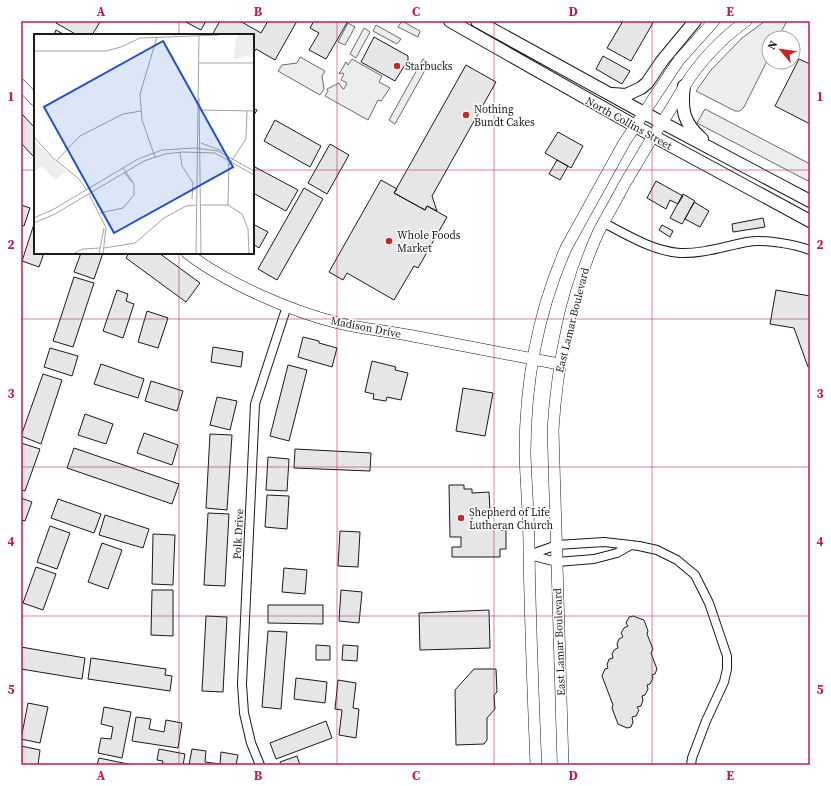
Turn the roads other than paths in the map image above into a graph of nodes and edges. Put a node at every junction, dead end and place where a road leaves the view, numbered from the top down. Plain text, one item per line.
1 (450, 21) edge
2 (477, 21) edge
3 (695, 21) edge
4 (714, 21) edge
5 (746, 21) edge
6 (21, 85) edge
7 (684, 86) junction
8 (610, 94) junction
9 (34, 99) edge
10 (644, 113) junction
11 (662, 122) junction
12 (635, 126) junction
13 (652, 136) junction
14 (725, 156) junction
15 (810, 201) edge
16 (810, 221) edge
17 (604, 223) junction
18 (810, 250) edge
19 (188, 254) edge
20 (287, 306) junction
21 (532, 359) junction
22 (559, 364) junction
23 (557, 545) junction
24 (632, 545) junction
25 (529, 556) junction
26 (557, 562) junction
27 (260, 765) edge
28 (536, 765) edge
29 (563, 765) edge
30 (691, 765) edge

1 - 12 main road, North Collins Street
2 - 8 main road, North Collins Street
3 - 8 main road
4 - 10 main road
5 - 7 main road, East Lamar Boulevard
6 - 9 main road
7 - 11 main road, East Lamar Boulevard
7 - 14 main road
8 - 10 main road, North Collins Street
10 - 11 main road, North Collins Street
10 - 12 main road
11 - 13 main road, East Lamar Boulevard
11 - 14 main road, North Collins Street
12 - 13 main road, North Collins Street
12 - 21 main road
13 - 16 main road, North Collins Street
13 - 17 main road, East Lamar Boulevard
14 - 15 main road, North Collins Street
17 - 18 street
17 - 22 main road, East Lamar Boulevard
19 - 20 main road, Madison Drive
20 - 21 main road, Madison Drive
20 - 27 street, Polk Drive
21 - 22 main road, Madison Drive
21 - 25 main road
22 - 23 main road, East Lamar Boulevard
23 - 24 street
23 - 25 street
23 - 26 main road, East Lamar Boulevard
24 - 26 street
24 - 30 street
25 - 26 street
25 - 28 main road
26 - 29 main road, East Lamar Boulevard

